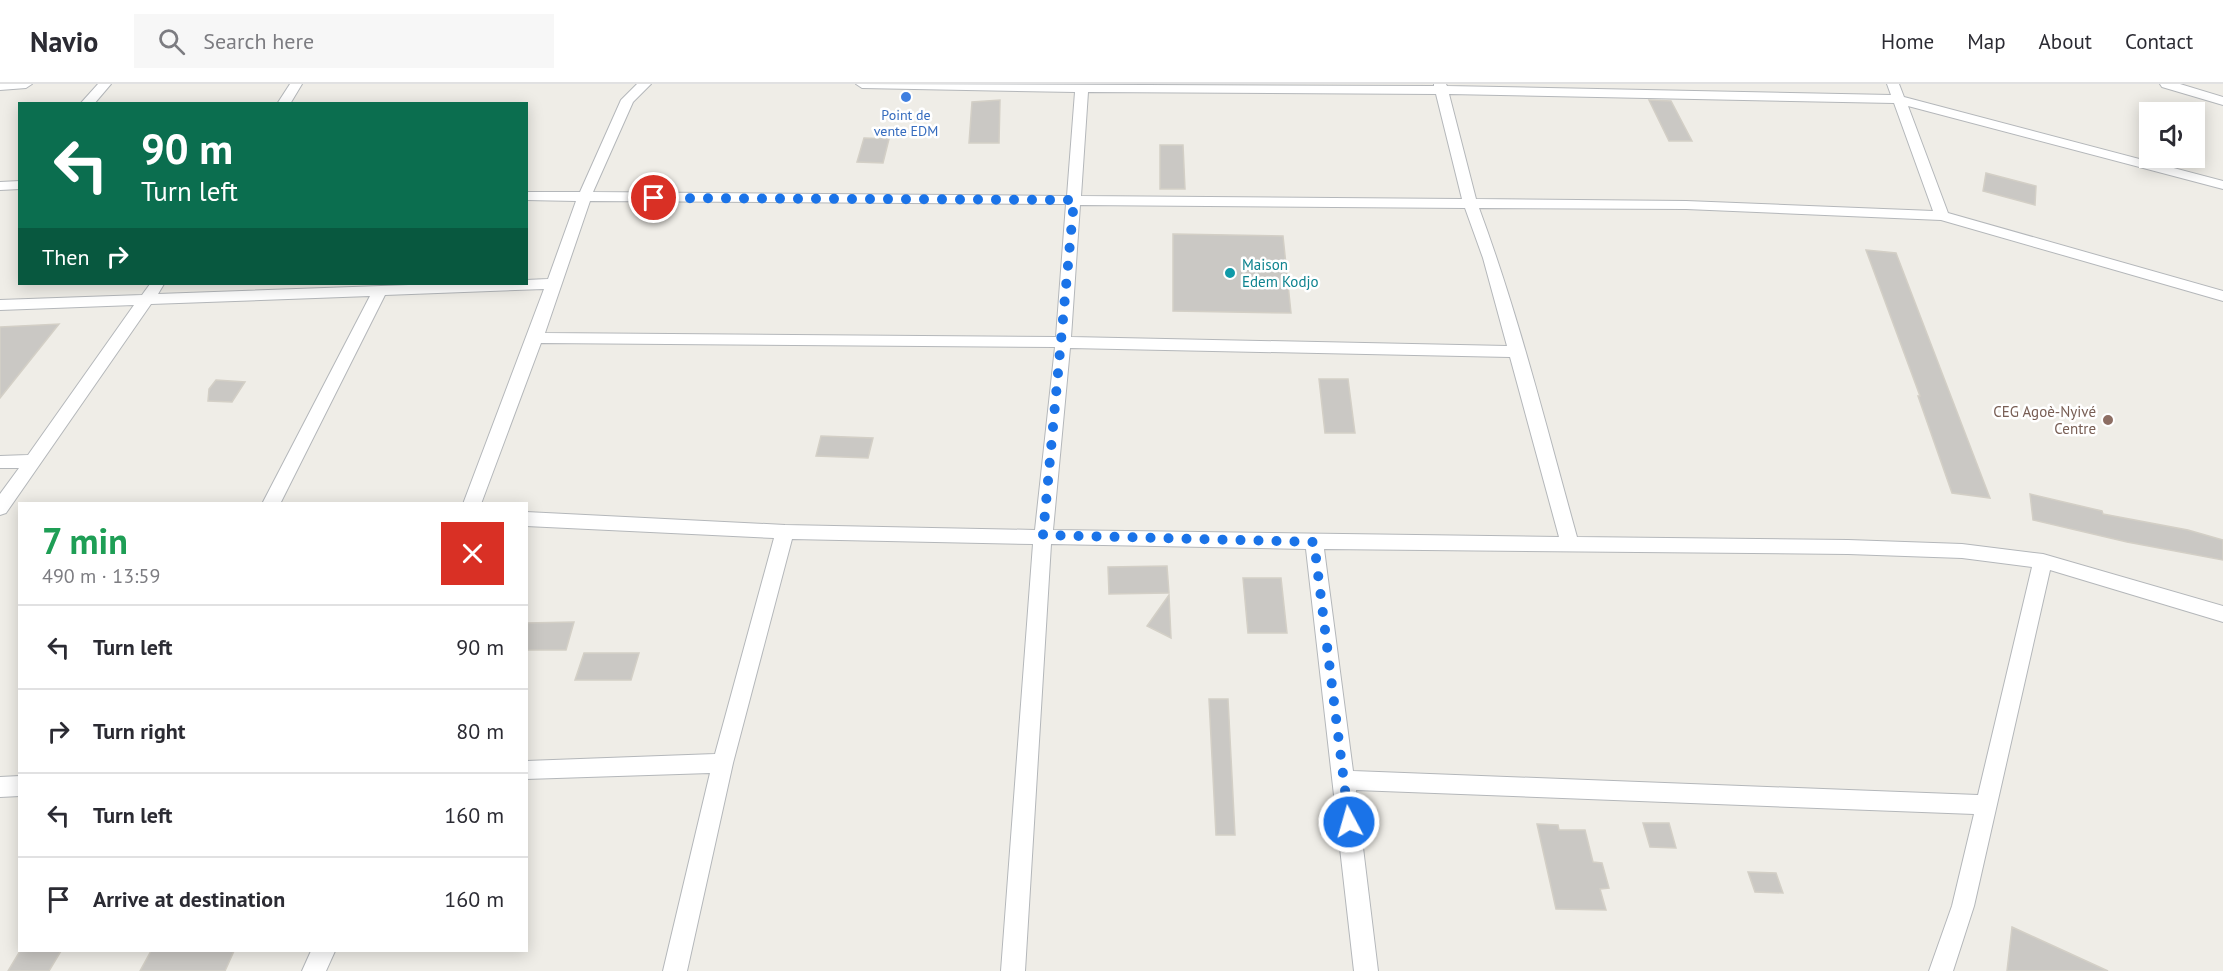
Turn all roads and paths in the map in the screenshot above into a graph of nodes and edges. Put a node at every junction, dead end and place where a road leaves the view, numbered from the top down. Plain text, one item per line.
1 (26, 84) edge
2 (105, 84) edge
3 (296, 84) edge
4 (645, 84) edge
5 (862, 84) edge
6 (1893, 84) edge
7 (2166, 84) edge
8 (0, 86) edge
9 (1082, 86) edge
10 (1441, 87) edge
11 (1898, 99) junction
12 (2223, 101) edge
13 (88, 102) edge
14 (284, 102) edge
15 (2223, 185) edge
16 (528, 196) edge
17 (584, 198) junction
18 (1074, 200) junction
19 (1470, 203) junction
20 (1942, 216) junction
21 (554, 284) junction
22 (156, 285) edge
23 (380, 291) junction
24 (2223, 296) edge
25 (147, 298) junction
26 (0, 305) edge
27 (535, 338) junction
28 (1063, 342) junction
29 (1518, 352) junction
30 (31, 461) junction
31 (0, 462) edge
32 (272, 502) edge
33 (473, 502) edge
34 (0, 508) edge
35 (528, 519) edge
36 (785, 532) junction
37 (1043, 535) junction
38 (1314, 542) junction
39 (1570, 543) junction
40 (2043, 561) junction
41 (2223, 614) edge
42 (723, 763) junction
43 (528, 770) edge
44 (1344, 780) junction
45 (18, 786) edge
46 (0, 787) edge
47 (1987, 805) junction
48 (323, 952) edge
49 (314, 971) edge
50 (675, 971) edge
51 (1013, 971) edge
52 (1366, 971) edge
53 (1941, 971) edge

1 - 8 street
2 - 13 street
3 - 14 street
4 - 17 street
5 - 9 street
6 - 11 street
7 - 12 street
9 - 10 street
9 - 18 street
10 - 11 street
10 - 19 street
11 - 15 street
11 - 20 street
16 - 17 street
17 - 18 street
17 - 21 street
18 - 19 street
18 - 28 street
19 - 20 street
19 - 29 street
20 - 24 street
21 - 23 street
21 - 27 street
22 - 25 street
23 - 25 street
23 - 32 street
25 - 26 street
25 - 30 street
27 - 28 street
27 - 33 street
28 - 29 street
28 - 37 street
29 - 39 street
30 - 31 street
30 - 34 street
35 - 36 street
36 - 37 street
36 - 42 street
37 - 38 street
37 - 51 street
38 - 39 street
38 - 44 street
39 - 40 street
40 - 41 street
40 - 47 street
42 - 43 street
42 - 50 street
44 - 47 street
44 - 52 street
45 - 46 street
47 - 53 street
48 - 49 street

